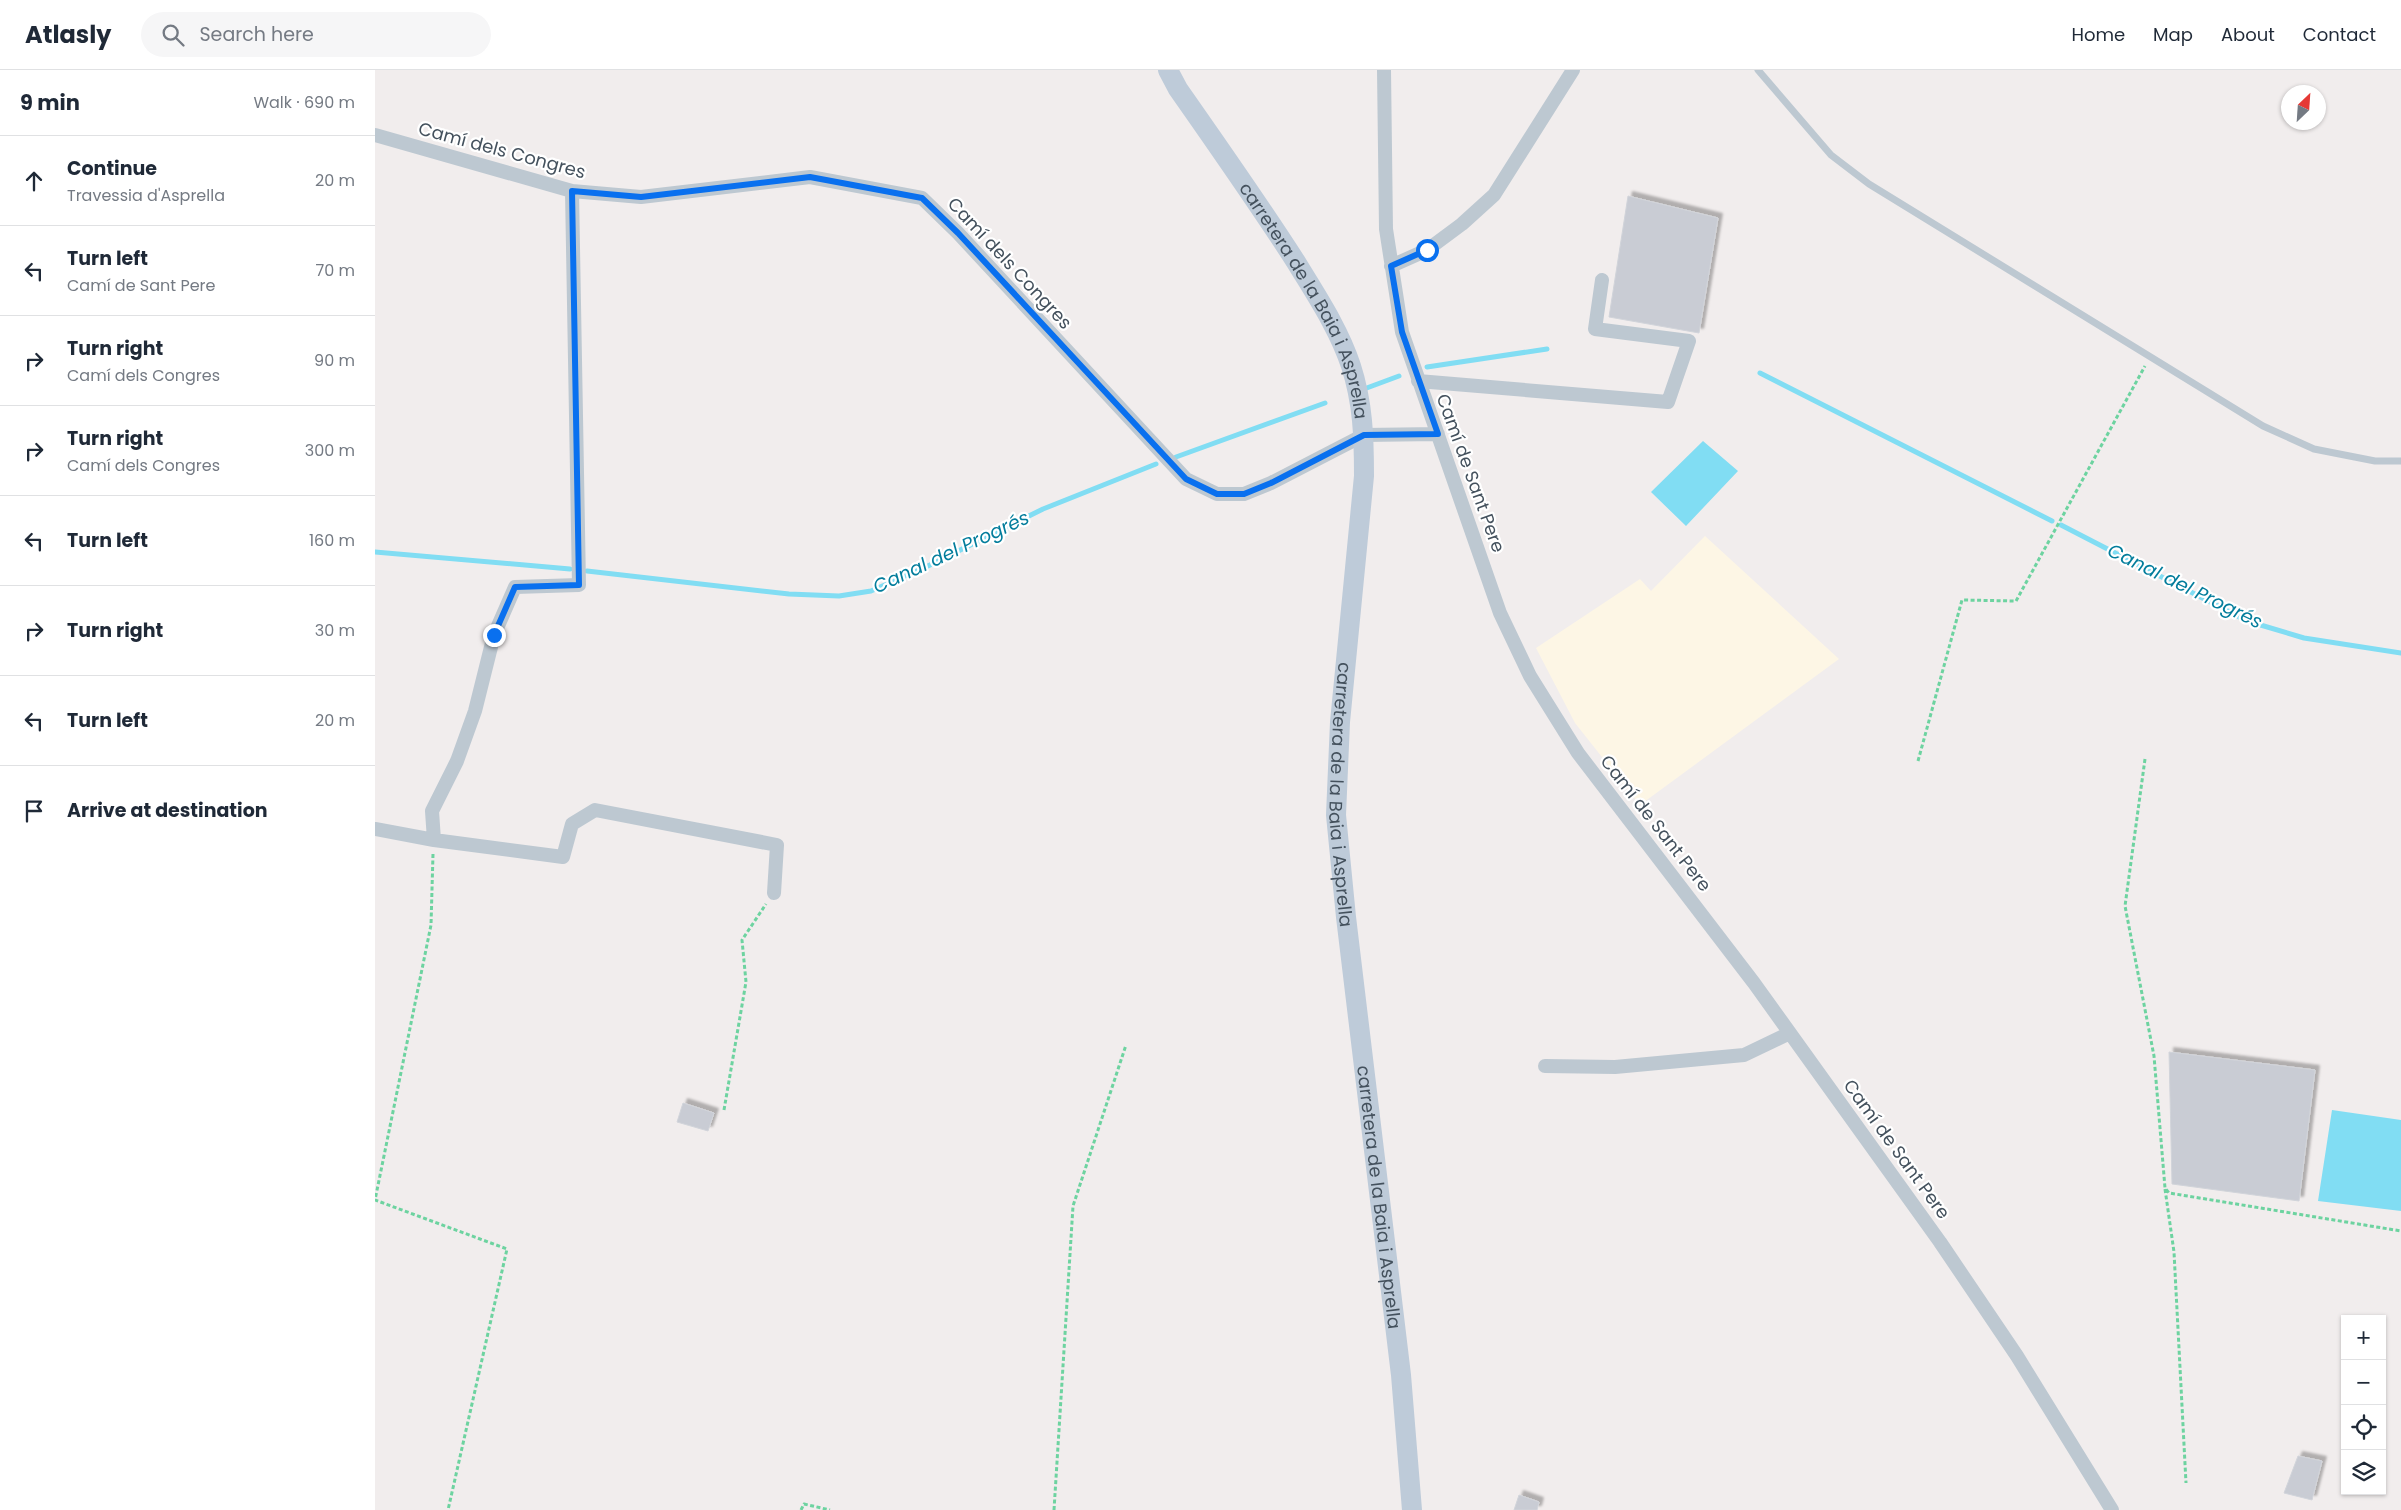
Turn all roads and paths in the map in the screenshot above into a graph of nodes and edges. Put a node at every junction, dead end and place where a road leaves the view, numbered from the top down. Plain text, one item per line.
1 (1169, 70) edge
2 (1384, 70) edge
3 (1573, 70) edge
4 (1758, 70) edge
5 (375, 135) edge
6 (572, 191) junction
7 (1391, 266) junction
8 (1602, 280) dead end
9 (2151, 356) junction
10 (1419, 381) junction
11 (1438, 434) junction
12 (1364, 435) junction
13 (2401, 461) edge
14 (2145, 759) dead end
15 (1918, 761) dead end
16 (375, 829) edge
17 (434, 840) junction
18 (774, 893) joint
19 (1790, 1033) junction
20 (1126, 1045) dead end
21 (1545, 1066) dead end
22 (724, 1110) dead end
23 (2165, 1188) junction
24 (2401, 1231) edge
25 (2186, 1483) dead end
26 (448, 1510) edge
27 (801, 1510) edge
28 (829, 1510) edge
29 (1054, 1510) edge
30 (1412, 1510) edge
31 (2112, 1510) edge

1 - 12 main road, carretera de la Baia i Asprella
2 - 7 street, Camí de Sant Pere
3 - 7 street
4 - 9 lane
5 - 6 street, Camí dels Congres
6 - 12 street, Camí dels Congres
6 - 17 street
7 - 10 street, Camí de Sant Pere
8 - 10 street
9 - 13 lane
9 - 15 path
10 - 11 street, Camí de Sant Pere
11 - 12 street, Camí dels Congres
11 - 19 street, Camí de Sant Pere
12 - 30 main road, carretera de la Baia i Asprella
14 - 23 path
16 - 17 street
17 - 18 street
17 - 26 path
18 - 22 path
19 - 21 street
19 - 31 street, Camí de Sant Pere
20 - 29 path
23 - 24 path
23 - 25 path
27 - 28 path

